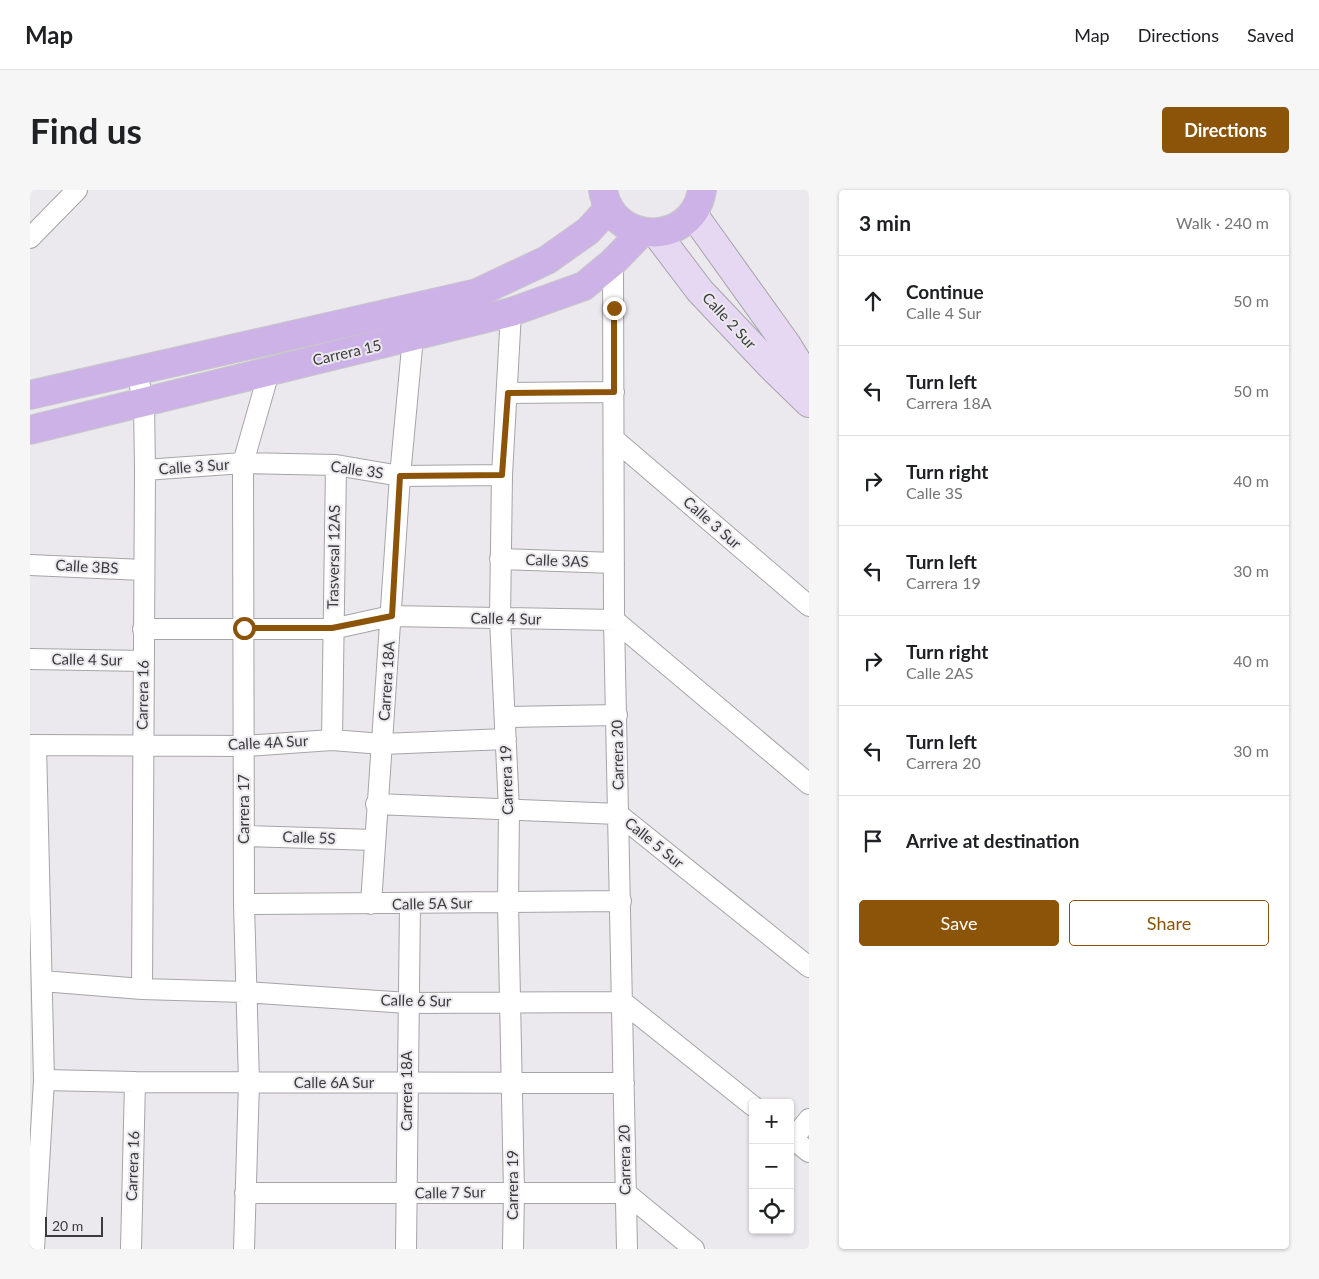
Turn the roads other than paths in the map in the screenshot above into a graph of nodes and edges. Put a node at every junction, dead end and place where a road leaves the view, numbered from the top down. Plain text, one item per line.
1 (77, 190) edge
2 (606, 199) edge
3 (697, 202) edge
4 (649, 232) junction
5 (30, 238) edge
6 (613, 262) junction
7 (512, 312) junction
8 (412, 337) junction
9 (136, 370) junction
10 (269, 372) junction
11 (809, 381) edge
12 (614, 392) junction
13 (508, 393) junction
14 (30, 395) edge
15 (144, 402) junction
16 (809, 403) edge
17 (30, 430) edge
18 (614, 439) junction
19 (243, 463) junction
20 (336, 465) junction
21 (145, 470) junction
22 (502, 475) junction
23 (400, 476) junction
24 (500, 559) junction
25 (614, 563) junction
26 (30, 564) edge
27 (143, 570) junction
28 (809, 606) edge
29 (392, 616) junction
30 (500, 619) junction
31 (614, 620) junction
32 (244, 628) junction
33 (332, 628) junction
34 (143, 629) junction
35 (30, 659) edge
36 (144, 660) junction
37 (617, 714) junction
38 (505, 717) junction
39 (506, 739) junction
40 (332, 740) junction
41 (382, 744) junction
42 (33, 745) edge
43 (142, 746) junction
44 (245, 746) junction
45 (809, 784) edge
46 (376, 804) junction
47 (509, 810) junction
48 (618, 814) junction
49 (244, 836) junction
50 (374, 840) junction
51 (34, 841) edge
52 (621, 902) junction
53 (508, 903) junction
54 (244, 904) junction
55 (371, 904) junction
56 (410, 904) junction
57 (809, 967) edge
58 (42, 981) junction
59 (142, 989) junction
60 (245, 992) junction
61 (510, 1002) junction
62 (623, 1002) junction
63 (408, 1003) junction
64 (44, 1080) junction
65 (135, 1082) junction
66 (249, 1082) junction
67 (408, 1083) junction
68 (512, 1083) junction
69 (624, 1083) junction
70 (749, 1103) edge
71 (809, 1119) edge
72 (794, 1136) edge
73 (794, 1140) edge
74 (809, 1152) edge
75 (34, 1172) edge
76 (514, 1192) junction
77 (245, 1193) junction
78 (406, 1193) junction
79 (626, 1193) junction
80 (34, 1249) edge
81 (130, 1249) edge
82 (244, 1249) edge
83 (406, 1249) edge
84 (513, 1249) edge
85 (627, 1249) edge
86 (694, 1249) edge

1 - 5 street
2 - 4 main road
2 - 9 main road, Carrera 15
3 - 4 main road
3 - 11 street, Calle 2 Sur
4 - 6 main road, Carrera 15
4 - 16 street, Calle 2 Sur
6 - 7 main road, Carrera 15
6 - 12 street, Carrera 20
7 - 8 main road, Carrera 15
7 - 13 street, Carrera 19
8 - 10 main road, Carrera 15
8 - 23 street, Carrera 18A
9 - 14 main road, Carrera 15
9 - 15 street, Carrera 16
10 - 15 main road, Carrera 15
10 - 19 street, Carrera 17
12 - 13 street
12 - 18 street, Carrera 20
13 - 22 street, Carrera 19
15 - 17 main road, Carrera 15
15 - 21 street, Carrera 16
18 - 25 street, Carrera 20
18 - 28 street, Calle 3 Sur
19 - 20 street, Calle 3S
19 - 21 street, Calle 3 Sur
19 - 32 street, Carrera 17
20 - 23 street, Calle 3S
20 - 33 street, Trasversal 12AS
21 - 27 street, Carrera 16
22 - 23 street, Calle 3S
22 - 24 street, Carrera 19
23 - 29 street, Carrera 18A
24 - 25 street, Calle 3AS
24 - 30 street, Carrera 19
25 - 31 street, Carrera 20
26 - 27 street, Calle 3BS
27 - 34 street, Carrera 16
29 - 30 street, Calle 4 Sur
29 - 33 street, Calle 4 Sur
29 - 41 street, Carrera 18A
30 - 31 street, Calle 4 Sur
30 - 38 street, Carrera 19
31 - 37 street, Carrera 20
31 - 45 street
32 - 33 street, Calle 4 Sur
32 - 34 street, Calle 4 Sur
32 - 44 street, Carrera 17
33 - 40 street, Trasversal 12AS
34 - 36 street, Carrera 16
35 - 36 street, Calle 4 Sur
36 - 43 street, Carrera 16
37 - 38 street
37 - 48 street, Carrera 20
38 - 39 street, Carrera 19
39 - 41 street, Calle 4A Sur
39 - 47 street, Carrera 19
40 - 41 street, Calle 4A Sur
40 - 44 street, Calle 4A Sur
41 - 46 street, Carrera 18A
42 - 43 street, Calle 4A Sur
42 - 51 street
43 - 44 street, Calle 4A Sur
43 - 59 street, Carrera 16
44 - 49 street, Carrera 17
46 - 47 street, Calle 5 Sur
46 - 50 street, Carrera 18A
47 - 48 street, Calle 5 Sur
47 - 53 street, Carrera 19
48 - 52 street, Carrera 20
48 - 57 street, Calle 5 Sur
49 - 50 street, Calle 5S
49 - 54 street, Carrera 17
50 - 55 street, Carrera 18A
51 - 58 street
52 - 53 street, Calle 5A Sur
52 - 62 street, Carrera 20
53 - 56 street, Calle 5A Sur
53 - 61 street, Carrera 19
54 - 55 street, Calle 5A Sur
54 - 60 street, Carrera 17
55 - 56 street, Calle 5A Sur
56 - 63 street, Carrera 18A
58 - 59 street, Calle 6 Sur
58 - 64 street
59 - 60 street, Calle 6 Sur
60 - 63 street, Calle 6 Sur
60 - 66 street, Carrera 17
61 - 62 street, Calle 6 Sur
61 - 63 street, Calle 6 Sur
61 - 68 street, Carrera 19
62 - 69 street, Carrera 20
62 - 70 street
63 - 67 street, Carrera 18A
64 - 65 street, Calle 6A Sur
64 - 75 street
65 - 66 street, Calle 6A Sur
65 - 81 street, Carrera 16
66 - 67 street, Calle 6A Sur
66 - 77 street, Carrera 17
67 - 68 street, Calle 6A Sur
67 - 78 street, Carrera 18A
68 - 69 street, Calle 6A Sur
68 - 76 street, Carrera 19
69 - 79 street, Carrera 20
71 - 72 street
73 - 74 street
75 - 80 street
76 - 78 street, Calle 7 Sur
76 - 79 street, Calle 7 Sur
76 - 84 street, Carrera 19
77 - 78 street, Calle 7 Sur
77 - 82 street, Carrera 17
78 - 83 street, Carrera 18A
79 - 85 street, Carrera 20
79 - 86 street

